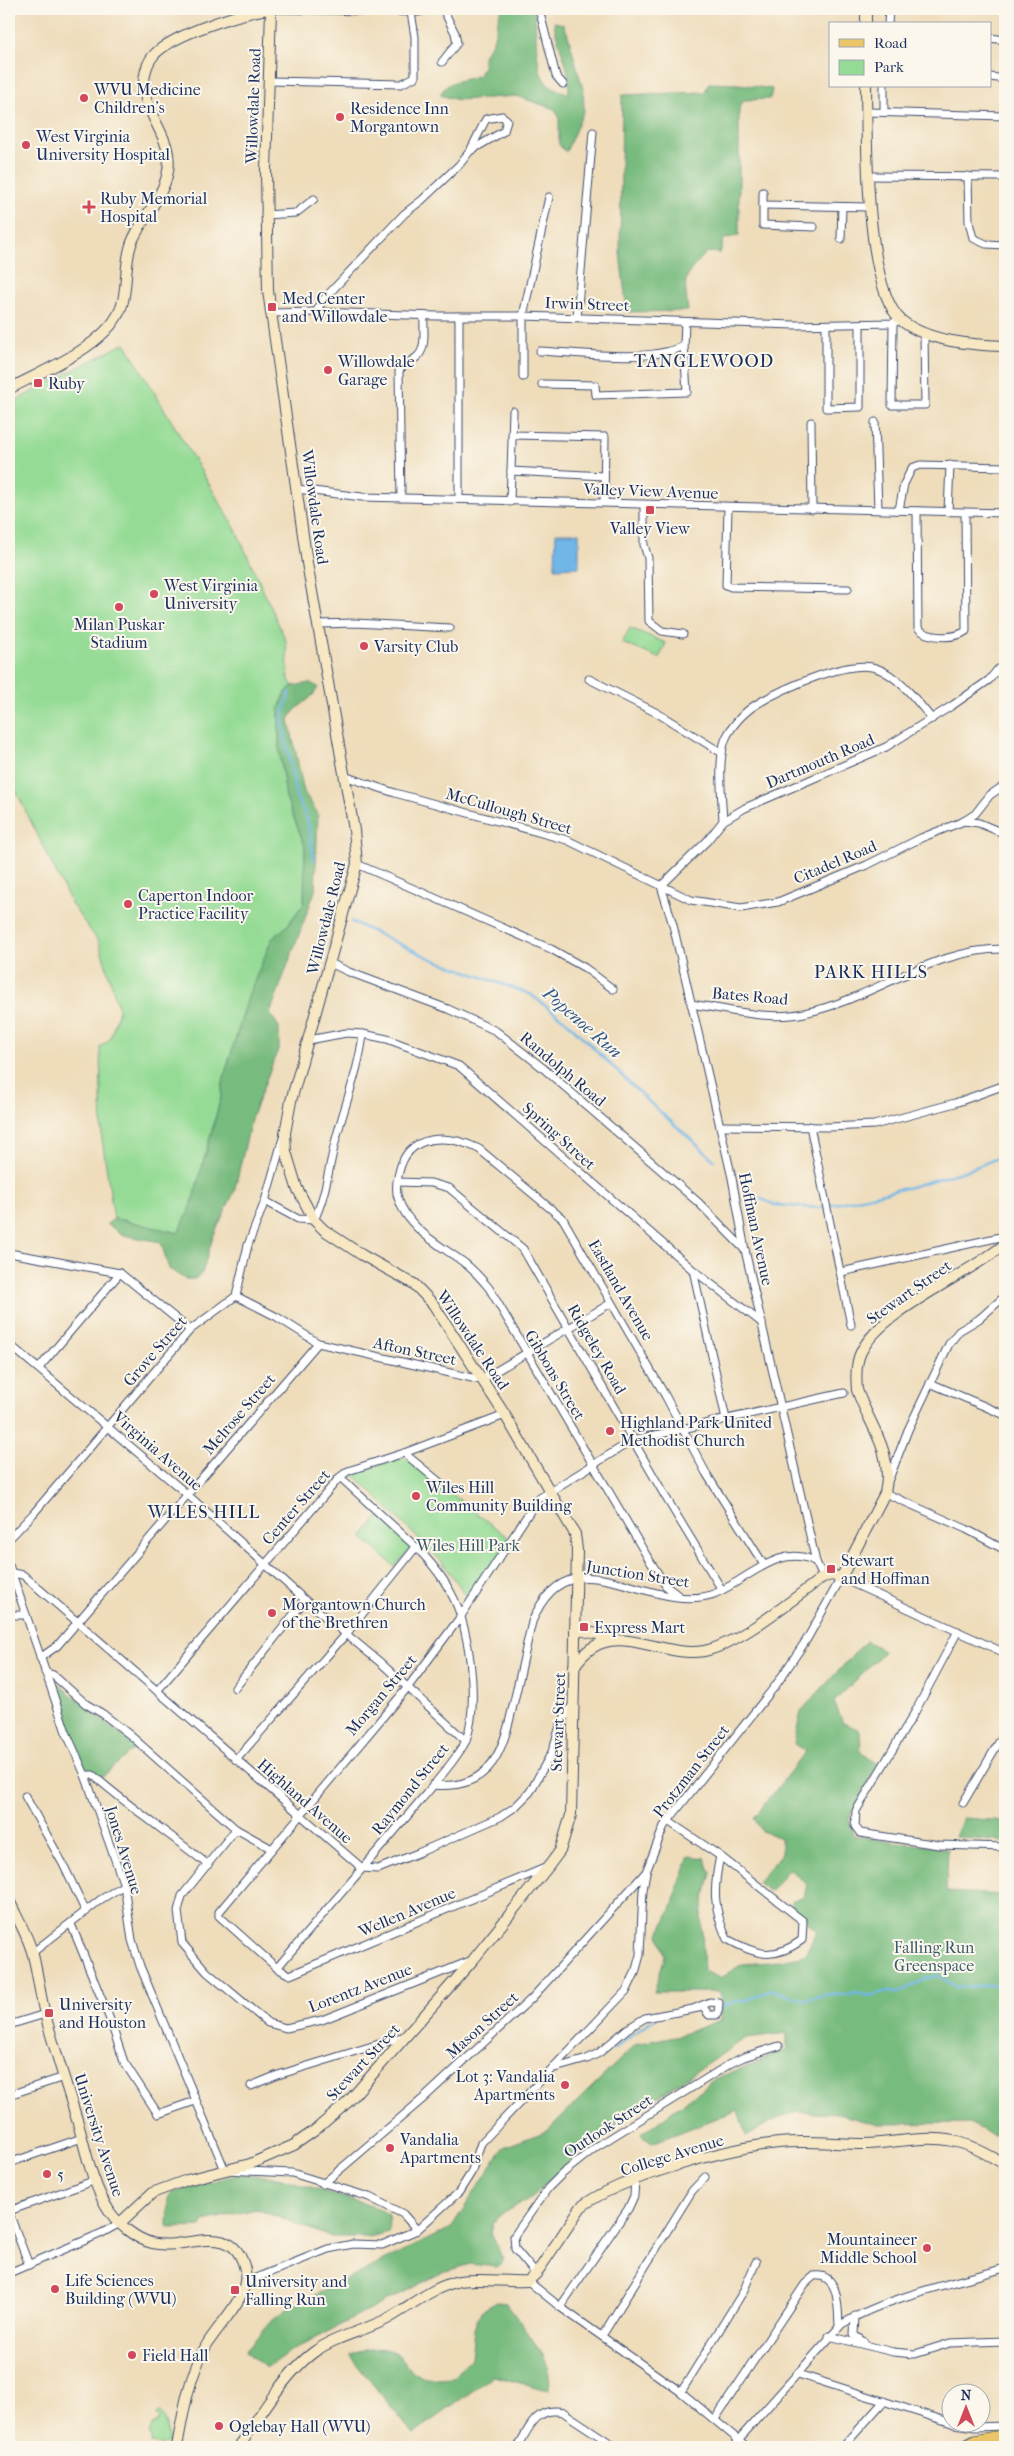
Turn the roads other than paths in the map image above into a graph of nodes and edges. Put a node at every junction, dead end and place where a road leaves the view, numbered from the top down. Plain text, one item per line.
1 (272, 9) edge
2 (429, 9) edge
3 (443, 9) edge
4 (539, 9) edge
5 (866, 9) edge
6 (889, 9) edge
7 (411, 12) junction
8 (866, 22) edge
9 (888, 22) edge
10 (992, 38) edge
11 (1005, 40) edge
12 (442, 62) dead end
13 (992, 77) edge
14 (1005, 79) edge
15 (270, 81) junction
16 (563, 84) dead end
17 (866, 88) edge
18 (884, 88) edge
19 (867, 112) junction
20 (884, 112) junction
21 (1005, 116) edge
22 (593, 132) dead end
23 (470, 151) junction
24 (868, 176) junction
25 (968, 176) junction
26 (1005, 177) edge
27 (763, 192) dead end
28 (549, 198) dead end
29 (314, 199) dead end
30 (763, 205) junction
31 (842, 207) junction
32 (870, 207) junction
33 (265, 215) junction
34 (814, 227) dead end
35 (841, 239) dead end
36 (1005, 245) edge
37 (316, 312) junction
38 (270, 313) junction
39 (424, 316) junction
40 (459, 316) junction
41 (524, 316) junction
42 (577, 317) junction
43 (685, 322) junction
44 (897, 322) junction
45 (826, 325) junction
46 (860, 325) junction
47 (924, 332) junction
48 (684, 346) junction
49 (1005, 346) edge
50 (540, 351) dead end
51 (523, 377) dead end
52 (542, 384) dead end
53 (9, 389) edge
54 (513, 411) dead end
55 (811, 422) dead end
56 (875, 422) dead end
57 (512, 435) junction
58 (950, 466) junction
59 (1005, 467) edge
60 (511, 470) junction
61 (604, 476) junction
62 (297, 489) junction
63 (401, 498) junction
64 (459, 499) junction
65 (510, 502) junction
66 (604, 502) junction
67 (644, 505) junction
68 (728, 507) junction
69 (812, 508) junction
70 (878, 510) junction
71 (899, 510) junction
72 (917, 510) junction
73 (948, 512) junction
74 (965, 512) junction
75 (1005, 513) edge
76 (848, 589) dead end
77 (319, 624) junction
78 (450, 628) dead end
79 (683, 634) dead end
80 (998, 669) dead end
81 (589, 679) dead end
82 (932, 719) junction
83 (722, 753) junction
84 (344, 776) junction
85 (1005, 785) edge
86 (964, 821) junction
87 (723, 822) junction
88 (1005, 834) edge
89 (357, 864) junction
90 (661, 886) junction
91 (1005, 949) edge
92 (330, 963) junction
93 (613, 989) dead end
94 (691, 1004) junction
95 (362, 1034) junction
96 (309, 1040) junction
97 (1005, 1085) edge
98 (720, 1126) junction
99 (810, 1126) junction
100 (285, 1133) junction
101 (397, 1182) junction
102 (265, 1201) junction
103 (314, 1220) junction
104 (1005, 1236) edge
105 (1005, 1244) edge
106 (745, 1250) junction
107 (9, 1253) edge
108 (693, 1270) junction
109 (841, 1272) junction
110 (120, 1273) junction
111 (236, 1296) junction
112 (1005, 1296) edge
113 (611, 1303) junction
114 (762, 1323) junction
115 (851, 1325) dead end
116 (568, 1326) junction
117 (190, 1330) junction
118 (318, 1343) junction
119 (9, 1344) edge
120 (525, 1353) junction
121 (39, 1368) junction
122 (481, 1380) junction
123 (930, 1383) junction
124 (844, 1393) dead end
125 (781, 1406) junction
126 (505, 1414) junction
127 (1005, 1415) edge
128 (726, 1419) junction
129 (109, 1426) junction
130 (682, 1428) junction
131 (632, 1440) junction
132 (404, 1453) junction
133 (593, 1464) junction
134 (340, 1477) junction
135 (443, 1485) dead end
136 (886, 1489) junction
137 (550, 1490) junction
138 (188, 1495) junction
139 (9, 1538) edge
140 (416, 1547) junction
141 (1005, 1550) edge
142 (816, 1562) junction
143 (264, 1564) junction
144 (764, 1565) junction
145 (9, 1566) edge
146 (12, 1574) junction
147 (576, 1578) junction
148 (823, 1578) junction
149 (841, 1578) junction
150 (722, 1590) junction
151 (679, 1596) junction
152 (305, 1600) junction
153 (9, 1615) edge
154 (26, 1615) junction
155 (461, 1616) junction
156 (78, 1622) junction
157 (575, 1629) junction
158 (958, 1631) junction
159 (347, 1633) junction
160 (621, 1640) junction
161 (1005, 1652) edge
162 (40, 1658) junction
163 (574, 1668) junction
164 (45, 1672) junction
165 (408, 1687) junction
166 (235, 1688) dead end
167 (157, 1690) junction
168 (573, 1704) junction
169 (1005, 1732) edge
170 (466, 1741) junction
171 (236, 1760) junction
172 (85, 1775) junction
173 (433, 1785) junction
174 (25, 1796) dead end
175 (964, 1803) dead end
176 (299, 1814) junction
177 (668, 1821) junction
178 (236, 1829) junction
179 (1005, 1847) edge
180 (272, 1849) junction
181 (720, 1856) junction
182 (208, 1865) junction
183 (549, 1866) junction
184 (362, 1868) junction
185 (646, 1872) junction
186 (124, 1885) junction
187 (9, 1900) edge
188 (86, 1912) junction
189 (71, 1924) junction
190 (32, 1953) junction
191 (473, 1960) junction
192 (277, 1968) junction
193 (693, 2009) dead end
194 (45, 2014) junction
195 (9, 2025) edge
196 (409, 2035) junction
197 (779, 2046) dead end
198 (554, 2068) junction
199 (64, 2078) junction
200 (251, 2086) dead end
201 (9, 2094) edge
202 (196, 2101) junction
203 (82, 2138) junction
204 (9, 2163) edge
205 (1005, 2164) edge
206 (226, 2170) junction
207 (705, 2177) dead end
208 (96, 2180) junction
209 (634, 2180) junction
210 (323, 2184) junction
211 (9, 2212) edge
212 (120, 2222) junction
213 (418, 2230) junction
214 (756, 2262) dead end
215 (29, 2265) junction
216 (1005, 2268) edge
217 (9, 2273) edge
218 (532, 2278) junction
219 (246, 2282) junction
220 (560, 2307) junction
221 (855, 2316) junction
222 (839, 2326) junction
223 (602, 2336) junction
224 (829, 2336) junction
225 (1005, 2341) edge
226 (865, 2344) junction
227 (798, 2374) junction
228 (681, 2392) junction
229 (884, 2401) junction
230 (715, 2419) junction
231 (942, 2419) edge
232 (992, 2426) edge
233 (1005, 2426) edge
234 (1005, 2435) edge
235 (739, 2439) junction
236 (177, 2447) edge
237 (239, 2447) edge
238 (518, 2447) edge
239 (616, 2447) edge
240 (735, 2447) edge
241 (747, 2447) edge
242 (842, 2447) edge
243 (964, 2447) edge

1 - 7 street
1 - 15 street, Willowdale Road
1 - 53 street
2 - 7 street
3 - 12 street
4 - 16 street
5 - 8 street
6 - 9 street
7 - 15 street
10 - 11 street
13 - 14 street
15 - 33 street, Willowdale Road
17 - 19 street
18 - 20 street
19 - 20 street
19 - 24 street
20 - 21 street
22 - 42 street
23 - 23 street
23 - 37 street
24 - 25 street
24 - 32 street
25 - 26 street
25 - 36 street
27 - 30 street
28 - 41 street
29 - 33 street
30 - 31 street
30 - 34 street
31 - 32 street
31 - 35 street
32 - 44 street
33 - 38 street, Willowdale Road
37 - 38 street, Irwin Street
37 - 39 street, Irwin Street
38 - 62 street, Willowdale Road
39 - 40 street, Irwin Street
39 - 63 street
40 - 41 street, Irwin Street
40 - 64 street
41 - 42 street, Irwin Street
41 - 51 street
42 - 43 street, Irwin Street
43 - 45 street, Irwin Street
43 - 48 street
44 - 46 street, Irwin Street
44 - 47 street
44 - 47 street
45 - 46 street, Irwin Street
45 - 46 street
47 - 49 street
48 - 50 street
48 - 52 street
54 - 57 street
55 - 69 street
56 - 70 street
57 - 60 street
57 - 61 street
58 - 59 street
58 - 71 street
58 - 73 street
60 - 61 street
60 - 65 street
61 - 66 street
62 - 63 street, Valley View Avenue
62 - 77 street, Willowdale Road
63 - 64 street, Valley View Avenue
64 - 65 street, Valley View Avenue
65 - 66 street, Valley View Avenue
66 - 67 street, Valley View Avenue
67 - 68 street, Valley View Avenue
67 - 79 street
68 - 69 street, Valley View Avenue
68 - 76 street
69 - 70 street, Valley View Avenue
70 - 71 street, Valley View Avenue
71 - 72 street, Valley View Avenue
72 - 73 street, Valley View Avenue
72 - 74 street
73 - 74 street, Valley View Avenue
74 - 75 street, Valley View Avenue
77 - 78 street
77 - 84 street, Willowdale Road
80 - 82 street, Dartmouth Road
81 - 83 street
82 - 83 street
82 - 87 street, Dartmouth Road
83 - 87 street
84 - 89 street, Willowdale Road
84 - 90 street, McCullough Street
85 - 86 street, Citadel Road
86 - 88 street
86 - 90 street, Citadel Road
87 - 90 street, Dartmouth Road
89 - 92 street, Willowdale Road
89 - 93 street
90 - 94 street, Hoffman Avenue
91 - 94 street, Bates Road
92 - 96 street, Willowdale Road
92 - 106 street, Randolph Road
94 - 98 street, Hoffman Avenue
95 - 96 street, Spring Street
95 - 103 street
95 - 108 street, Spring Street
96 - 100 street, Willowdale Road
97 - 99 street
98 - 99 street
98 - 106 street, Hoffman Avenue
99 - 109 street
100 - 102 street
100 - 103 street, Willowdale Road
101 - 113 street, Eastland Avenue
101 - 116 street, Ridgeley Road
101 - 120 street, Gibbons Street
102 - 103 street
102 - 111 street
103 - 122 street, Willowdale Road
104 - 109 street
105 - 136 street, Stewart Street
106 - 114 street, Hoffman Avenue
107 - 110 street
108 - 114 street, Spring Street
108 - 128 street
109 - 115 street
110 - 117 street
110 - 121 street
111 - 117 street, Grove Street
111 - 118 street, Afton Street
112 - 123 street
113 - 116 street
113 - 130 street, Eastland Avenue
114 - 125 street, Hoffman Avenue
116 - 120 street
116 - 131 street, Ridgeley Road
117 - 129 street, Grove Street
118 - 122 street, Afton Street
118 - 138 street, Melrose Street
119 - 121 street, Virginia Avenue
120 - 122 street
120 - 133 street, Gibbons Street
121 - 129 street, Virginia Avenue
122 - 126 street, Willowdale Road
123 - 127 street
123 - 136 street
124 - 125 street, Morgan Street
125 - 128 street, Morgan Street
125 - 142 street, Hoffman Avenue
126 - 132 street, Center Street
126 - 137 street, Willowdale Road
128 - 130 street, Morgan Street
129 - 138 street, Virginia Avenue
129 - 139 street, Grove Street
130 - 131 street, Morgan Street
130 - 144 street, Eastland Avenue
131 - 133 street, Morgan Street
131 - 150 street, Ridgeley Road
132 - 134 street, Center Street
132 - 135 street
133 - 137 street, Morgan Street
133 - 151 street, Gibbons Street
134 - 140 street
134 - 143 street, Center Street
136 - 141 street
136 - 149 street
137 - 147 street, Willowdale Road
137 - 155 street, Morgan Street
138 - 143 street, Virginia Avenue
138 - 156 street, Melrose Street
140 - 155 street
140 - 159 street
142 - 144 street, Junction Street
142 - 148 street, Hoffman Avenue
143 - 152 street, Virginia Avenue
143 - 167 street, Center Street
144 - 150 street, Junction Street
145 - 146 street, Jones Avenue
146 - 154 street, Jones Avenue
146 - 156 street, Highland Avenue
147 - 151 street, Junction Street
147 - 157 street, Willowdale Road
147 - 173 street, Junction Street
148 - 149 street
148 - 160 street, Stewart Street
149 - 158 street
149 - 177 street, Protzman Street
150 - 151 street, Junction Street
152 - 159 street, Virginia Avenue
152 - 166 street
153 - 154 street
154 - 162 street, Jones Avenue
155 - 165 street, Morgan Street
155 - 170 street
156 - 162 street, Melrose Street
156 - 167 street, Highland Avenue
157 - 160 street
157 - 163 street, Willowdale Road
158 - 161 street
158 - 179 street
159 - 165 street, Virginia Avenue
159 - 171 street
160 - 163 street, Stewart Street
162 - 164 street, Jones Avenue
163 - 168 street, Stewart Street
164 - 172 street, Jones Avenue
164 - 178 street
165 - 170 street, Virginia Avenue
165 - 176 street, Morgan Street
167 - 171 street, Highland Avenue
168 - 183 street, Stewart Street
168 - 184 street
169 - 175 street
170 - 173 street, Raymond Street
171 - 176 street, Highland Avenue
172 - 182 street
172 - 186 street, Jones Avenue
173 - 184 street, Raymond Street
174 - 188 street
176 - 180 street, Morgan Street
176 - 184 street, Highland Avenue
177 - 181 street
177 - 185 street, Protzman Street
178 - 180 street
178 - 182 street, Lorentz Avenue
180 - 192 street, Morgan Street
181 - 181 street
182 - 191 street, Lorentz Avenue
183 - 191 street, Stewart Street
183 - 192 street, Wellen Avenue
184 - 192 street, Raymond Street
185 - 198 street, Protzman Street
185 - 210 street, Mason Street
186 - 188 street
186 - 202 street, Jones Avenue
187 - 190 street, University Avenue
188 - 189 street
189 - 190 street
189 - 202 street
190 - 194 street, University Avenue
191 - 196 street, Stewart Street
193 - 198 street
194 - 195 street
194 - 199 street, University Avenue
196 - 200 street
196 - 206 street, Stewart Street
197 - 218 street, Outlook Street
198 - 213 street, Protzman Street
199 - 201 street
199 - 203 street, University Avenue
202 - 206 street, Jones Avenue
203 - 204 street
203 - 208 street, University Avenue
205 - 209 street, College Avenue
206 - 210 street
206 - 212 street, Stewart Street
207 - 223 street
208 - 211 street
208 - 212 street, University Avenue
209 - 218 street, College Avenue
209 - 220 street
210 - 213 street
211 - 215 street
212 - 215 street
212 - 219 street, University Avenue
213 - 219 street
214 - 228 street
215 - 217 street
216 - 221 street
218 - 220 street
218 - 237 street
219 - 236 street
220 - 223 street
221 - 222 street
221 - 226 street
222 - 224 street
222 - 230 street
223 - 228 street
224 - 226 street
224 - 227 street
225 - 226 street
227 - 229 street
227 - 235 street
228 - 230 street
229 - 231 street
229 - 242 street
230 - 235 street
232 - 233 street
234 - 243 main road
235 - 240 street
235 - 241 street
238 - 239 street

